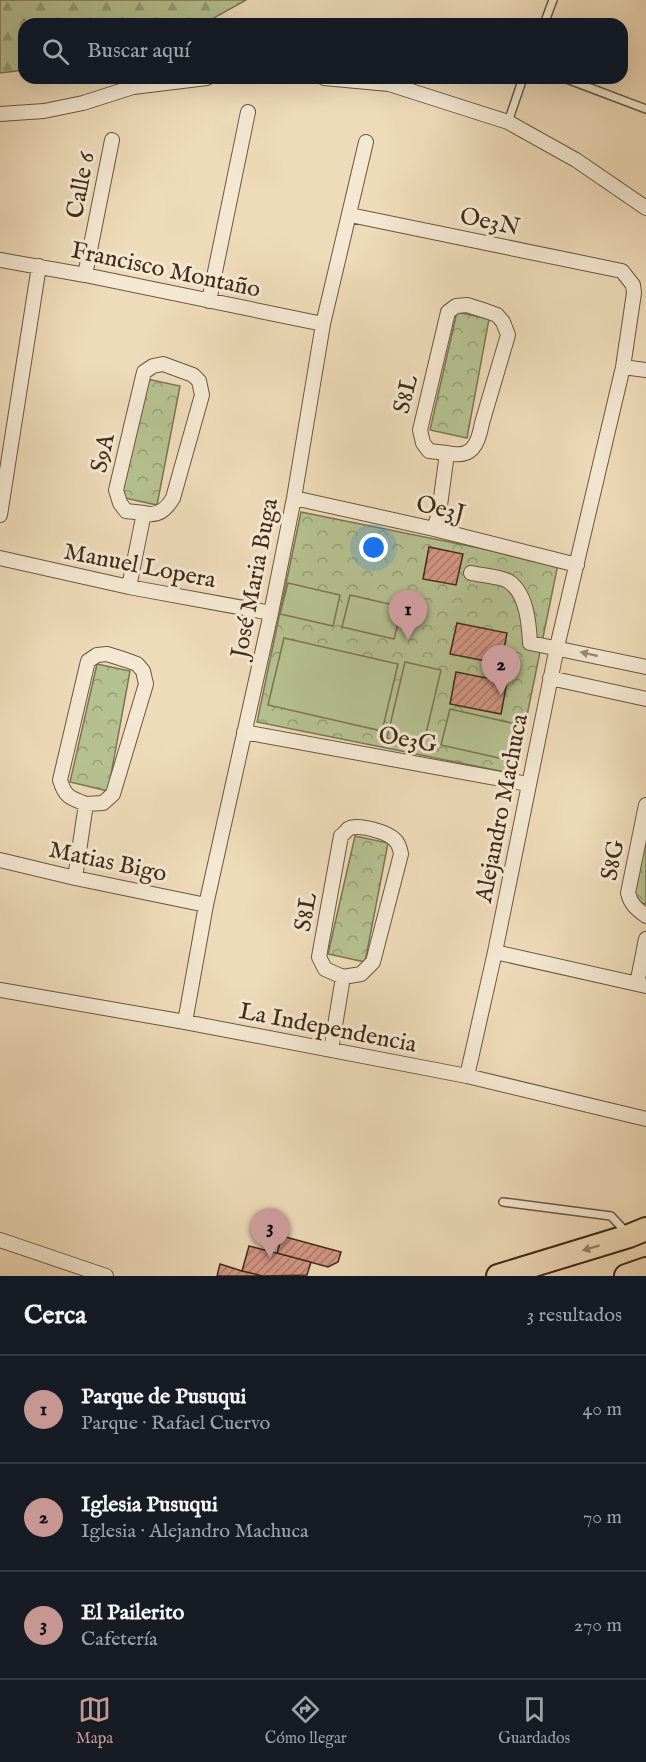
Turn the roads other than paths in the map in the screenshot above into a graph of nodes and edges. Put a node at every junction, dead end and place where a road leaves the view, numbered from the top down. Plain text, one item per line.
1 (553, 0) edge
2 (546, 18) edge
3 (158, 84) edge
4 (389, 84) edge
5 (521, 84) edge
6 (579, 84) edge
7 (646, 110) edge
8 (248, 112) dead end
9 (0, 114) edge
10 (508, 122) junction
11 (112, 140) dead end
12 (366, 142) dead end
13 (646, 208) edge
14 (350, 215) junction
15 (0, 260) edge
16 (39, 266) junction
17 (622, 271) joint
18 (85, 274) junction
19 (209, 301) junction
20 (322, 324) junction
21 (623, 367) junction
22 (646, 370) edge
23 (447, 453) junction
24 (294, 498) junction
25 (144, 513) junction
26 (0, 515) edge
27 (434, 529) junction
28 (0, 558) edge
29 (577, 565) junction
30 (471, 573) dead end
31 (129, 587) junction
32 (271, 613) junction
33 (557, 647) junction
34 (646, 667) edge
35 (550, 678) junction
36 (646, 699) edge
37 (244, 732) junction
38 (528, 784) junction
39 (86, 804) junction
40 (646, 805) edge
41 (0, 860) edge
42 (75, 878) junction
43 (206, 905) junction
44 (646, 916) edge
45 (646, 939) edge
46 (495, 952) junction
47 (343, 977) junction
48 (642, 985) edge
49 (0, 990) edge
50 (186, 1022) junction
51 (331, 1050) junction
52 (467, 1076) junction
53 (646, 1119) edge
54 (503, 1202) dead end
55 (638, 1232) edge
56 (0, 1240) edge
57 (106, 1276) edge
58 (498, 1276) edge

1 - 2 lane
3 - 9 street
4 - 10 street
5 - 10 lane
6 - 7 lane
8 - 19 street
10 - 13 street
11 - 18 street, Calle 6
12 - 14 street, José Maria Buga
14 - 17 street, Oe3N
14 - 20 street, José Maria Buga
15 - 16 street, Francisco Montaño
16 - 18 street, Francisco Montaño
16 - 26 street
17 - 21 street, Alejandro Machuca
18 - 19 street, Francisco Montaño
19 - 20 street, Francisco Montaño
20 - 24 street, José Maria Buga
21 - 22 street
21 - 29 street, Alejandro Machuca
23 - 23 street, S8L
23 - 27 street
24 - 27 street, Oe3J
24 - 32 street, José Maria Buga
25 - 25 street, S9A
25 - 31 street
27 - 29 street, Oe3J
28 - 31 street, Manuel Lopera
29 - 33 street, Alejandro Machuca
30 - 33 street
31 - 32 street, Manuel Lopera
32 - 37 street, José Maria Buga
34 -> 33 street
33 - 35 street, Alejandro Machuca
35 - 36 street
35 - 38 street, Alejandro Machuca
37 - 38 street, Oe3G
37 - 43 street, José Maria Buga
38 - 46 street, Alejandro Machuca
39 - 39 street
39 - 42 street
40 - 44 street, S8G
41 - 42 street, Matias Bigo
42 - 43 street, Matias Bigo
43 - 50 street, José Maria Buga
45 - 48 street
46 - 48 street
46 - 52 street, Alejandro Machuca
47 - 47 street, S8L
47 - 51 street
49 - 50 street, La Independencia
50 - 51 street, La Independencia
51 - 52 street, La Independencia
52 - 53 street, La Independencia
54 - 55 lane
55 -> 58 main road
56 - 57 street

